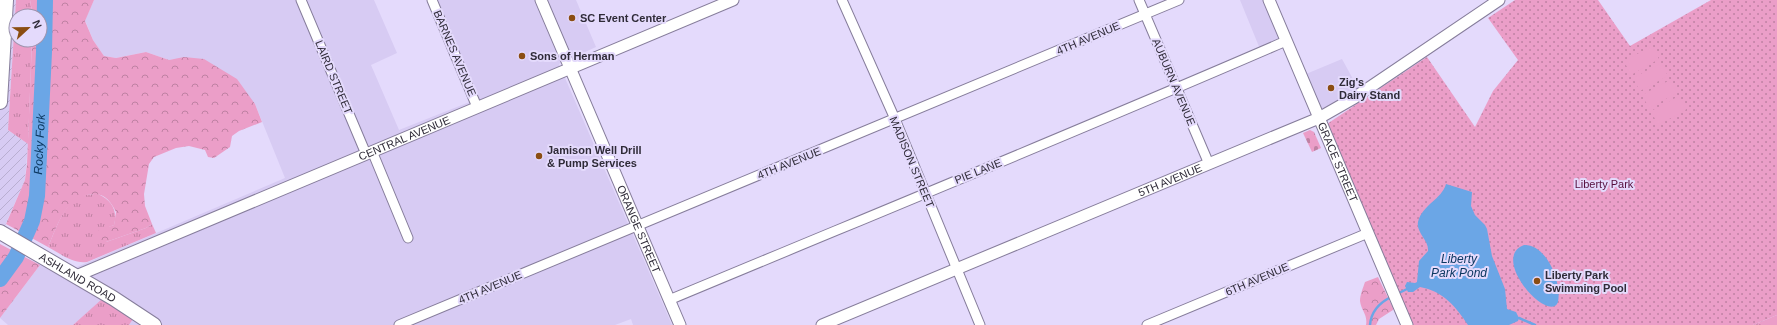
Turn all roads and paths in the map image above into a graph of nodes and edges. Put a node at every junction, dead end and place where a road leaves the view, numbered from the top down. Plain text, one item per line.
1 (6, 0) edge
2 (301, 0) edge
3 (432, 0) edge
4 (541, 0) edge
5 (733, 0) edge
6 (842, 0) edge
7 (1139, 0) edge
8 (1179, 0) edge
9 (1268, 0) edge
10 (1499, 0) edge
11 (1145, 14) junction
12 (1286, 42) junction
13 (570, 68) junction
14 (1177, 89) junction
15 (0, 102) edge
16 (477, 107) junction
17 (1319, 118) junction
18 (895, 119) junction
19 (369, 152) junction
20 (1209, 164) junction
21 (925, 192) junction
22 (637, 225) junction
23 (0, 232) edge
24 (1368, 233) junction
25 (408, 238) dead end
26 (957, 269) junction
27 (76, 276) junction
28 (669, 300) junction
29 (154, 325) edge
30 (399, 325) edge
31 (680, 325) edge
32 (822, 325) edge
33 (980, 325) edge
34 (1147, 325) edge
35 (1407, 325) edge

1 - 15 main road
2 - 19 street, LAIRD STREET
3 - 16 street, BARNES AVENUE
4 - 13 street, ORANGE STREET
5 - 13 street, CENTRAL AVENUE
6 - 18 street, MADISON STREET
7 - 11 street, AUBURN AVENUE
8 - 11 street, 4TH AVENUE
9 - 12 street, GRACE STREET
10 - 17 street, 5TH AVENUE
11 - 14 street, AUBURN AVENUE
11 - 18 street, 4TH AVENUE
12 - 14 street, PIE LANE
12 - 17 street, GRACE STREET
13 - 16 street, CENTRAL AVENUE
13 - 22 street, ORANGE STREET
14 - 20 street, AUBURN AVENUE
14 - 21 street, PIE LANE
16 - 19 street, CENTRAL AVENUE
17 - 20 street, 5TH AVENUE
17 - 24 street, GRACE STREET
18 - 21 street, MADISON STREET
18 - 22 street, 4TH AVENUE
19 - 25 street, LAIRD STREET
19 - 27 street, CENTRAL AVENUE
20 - 26 street, 5TH AVENUE
21 - 26 street, MADISON STREET
21 - 28 street, PIE LANE
22 - 28 street, ORANGE STREET
22 - 30 street, 4TH AVENUE
23 - 27 main road, ASHLAND ROAD
24 - 34 street, 6TH AVENUE
24 - 35 street, GRACE STREET
26 - 32 street, 5TH AVENUE
26 - 33 street, MADISON STREET
27 - 29 main road, ASHLAND ROAD
28 - 31 street, ORANGE STREET

